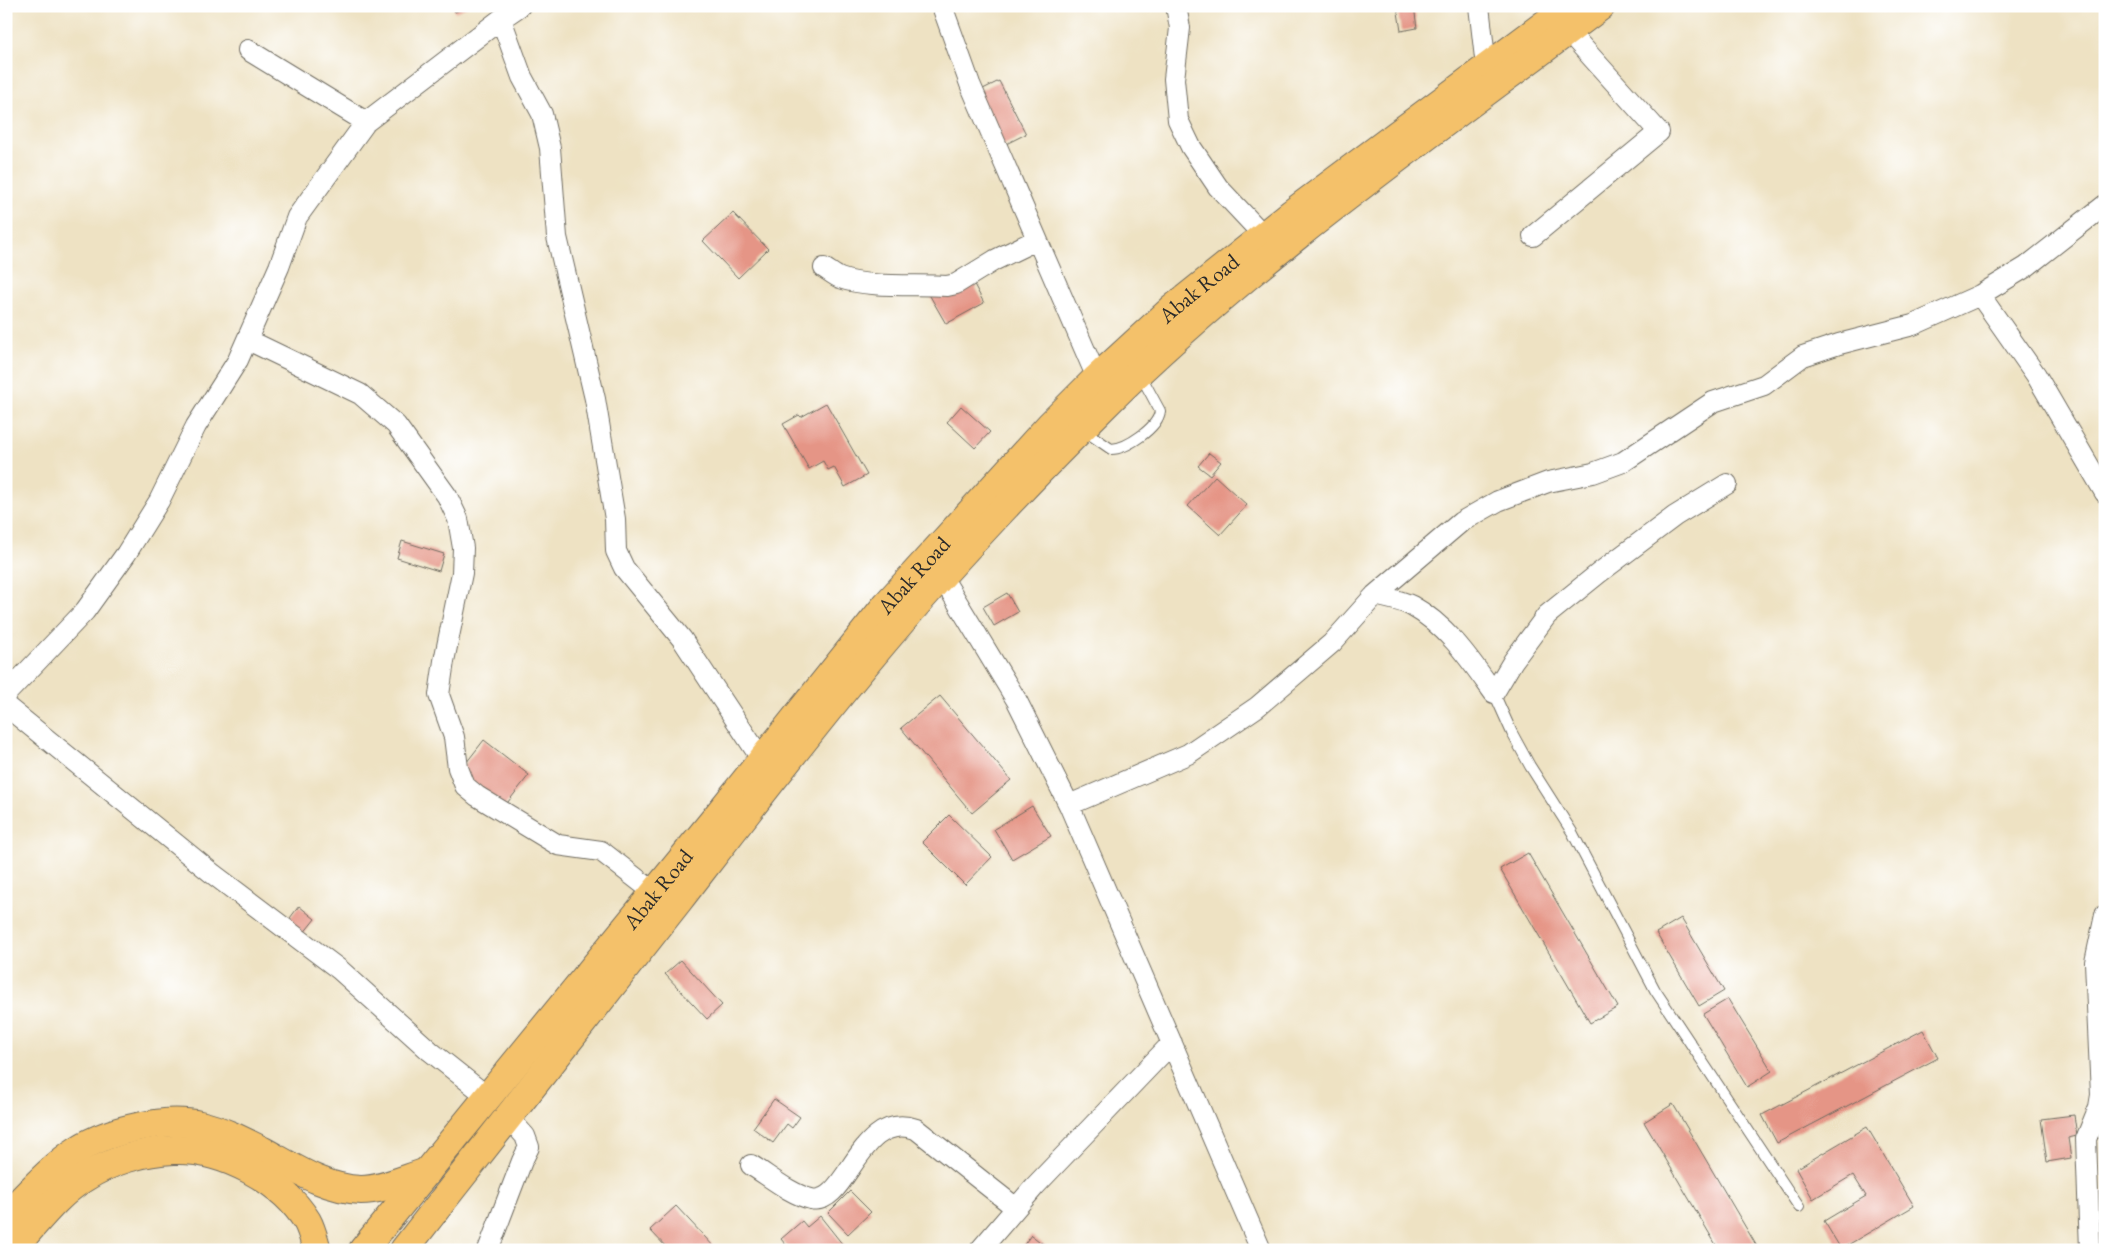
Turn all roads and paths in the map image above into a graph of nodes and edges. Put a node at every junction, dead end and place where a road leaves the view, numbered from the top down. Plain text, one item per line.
1 (520, 6) edge
2 (942, 6) edge
3 (1176, 6) edge
4 (1479, 6) edge
5 (1601, 6) edge
6 (1564, 18) edge
7 (501, 19) junction
8 (248, 50) dead end
9 (1486, 67) junction
10 (366, 122) junction
11 (2105, 205) edge
12 (1264, 236) junction
13 (1533, 236) dead end
14 (1036, 240) junction
15 (824, 268) dead end
16 (1980, 295) junction
17 (248, 340) junction
18 (1139, 372) junction
19 (1097, 378) junction
20 (1082, 429) junction
21 (1727, 484) dead end
22 (2105, 493) edge
23 (942, 577) junction
24 (1375, 595) junction
25 (1494, 693) junction
26 (6, 694) edge
27 (6, 706) edge
28 (762, 760) junction
29 (1068, 805) junction
30 (655, 892) junction
31 (2105, 915) edge
32 (1172, 1043) junction
33 (488, 1097) junction
34 (508, 1117) junction
35 (2095, 1138) edge
36 (751, 1165) dead end
37 (427, 1172) junction
38 (438, 1206) junction
39 (1799, 1207) dead end
40 (1016, 1208) junction
41 (6, 1216) edge
42 (11, 1250) edge
43 (316, 1250) edge
44 (363, 1250) edge
45 (404, 1250) edge
46 (428, 1250) edge
47 (488, 1250) edge
48 (980, 1250) edge
49 (1261, 1250) edge
50 (2090, 1250) edge

1 - 7 street
2 - 14 street
3 - 12 street
4 - 9 street
5 - 6 highway, Abak Road
6 - 9 highway, Abak Road
6 - 13 street
6 - 18 highway, Abak Road
7 - 10 street
7 - 28 street
8 - 10 street
9 - 12 highway, Abak Road
10 - 17 street
11 - 16 street
12 - 19 highway, Abak Road
14 - 15 street
14 - 19 street
16 - 22 street
16 - 24 street
17 - 26 street
17 - 30 street
18 - 20 highway, Abak Road
18 - 20 lane
19 - 28 highway, Abak Road
20 - 23 highway, Abak Road
21 - 25 street
23 - 29 street
23 - 34 highway, Abak Road
24 - 25 street
24 - 29 street
25 - 39 lane
27 - 33 street
28 - 30 highway, Abak Road
29 - 32 street
30 - 33 highway, Abak Road
31 - 35 street
32 - 40 street
32 - 49 street
33 - 37 highway, Abak Road
34 - 38 highway, Abak Road
34 - 47 street
35 - 50 street
36 - 40 street
37 - 41 highway
37 - 44 highway, Abak Road
38 - 45 highway, Abak Road
38 - 46 highway
40 - 48 street
42 - 43 highway

